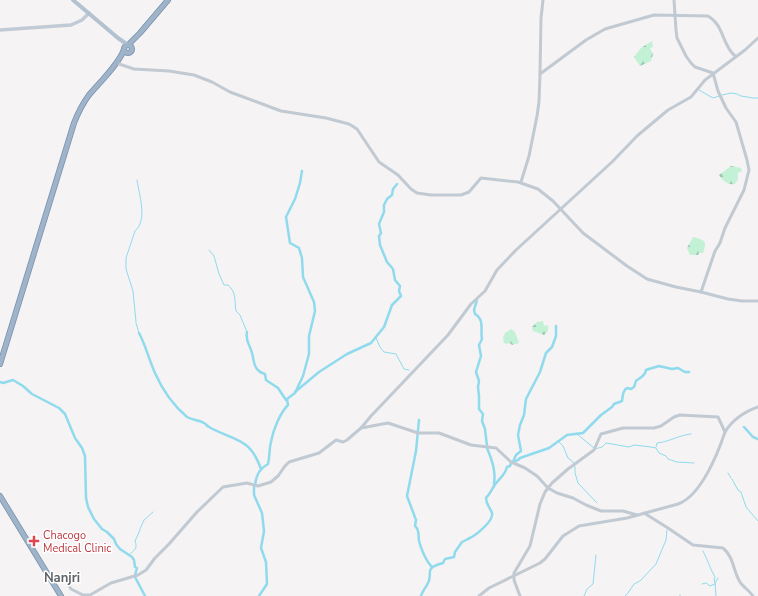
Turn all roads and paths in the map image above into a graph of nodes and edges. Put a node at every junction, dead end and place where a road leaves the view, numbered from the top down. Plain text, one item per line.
1 (74, 0) edge
2 (168, 0) edge
3 (543, 0) edge
4 (674, 0) edge
5 (87, 13) junction
6 (676, 15) junction
7 (102, 25) junction
8 (0, 30) edge
9 (118, 38) junction
10 (758, 38) edge
11 (124, 49) junction
12 (129, 49) junction
13 (735, 56) junction
14 (117, 62) junction
15 (713, 73) junction
16 (540, 74) junction
17 (521, 182) junction
18 (561, 209) junction
19 (701, 292) junction
20 (758, 301) edge
21 (0, 364) edge
22 (758, 407) edge
23 (361, 428) junction
24 (725, 432) junction
25 (548, 488) junction
26 (0, 496) edge
27 (644, 513) junction
28 (637, 515) junction
29 (514, 576) junction
30 (52, 581) junction
31 (61, 596) edge
32 (479, 596) edge
33 (520, 596) edge
34 (753, 596) edge

1 - 5 main road
2 - 12 highway
3 - 16 street
4 - 6 street
5 - 7 main road
5 - 7 main road
5 - 8 main road
6 - 13 street
6 - 15 street
6 - 16 street
7 - 9 main road
9 - 11 main road
9 - 12 main road
10 - 13 street
11 - 12 highway
11 - 14 highway
12 - 14 highway
13 - 15 street
14 - 17 street
14 - 21 highway
15 - 18 street
15 - 19 street
16 - 17 street
17 - 18 street
18 - 19 street
18 - 23 street
19 - 20 street
22 - 24 street
23 - 25 street
23 - 30 street
24 - 25 street
24 - 27 street
25 - 28 street
25 - 29 street
26 - 30 highway
27 - 28 street
27 - 34 street
28 - 29 street
29 - 32 street
29 - 33 street
30 - 31 highway

